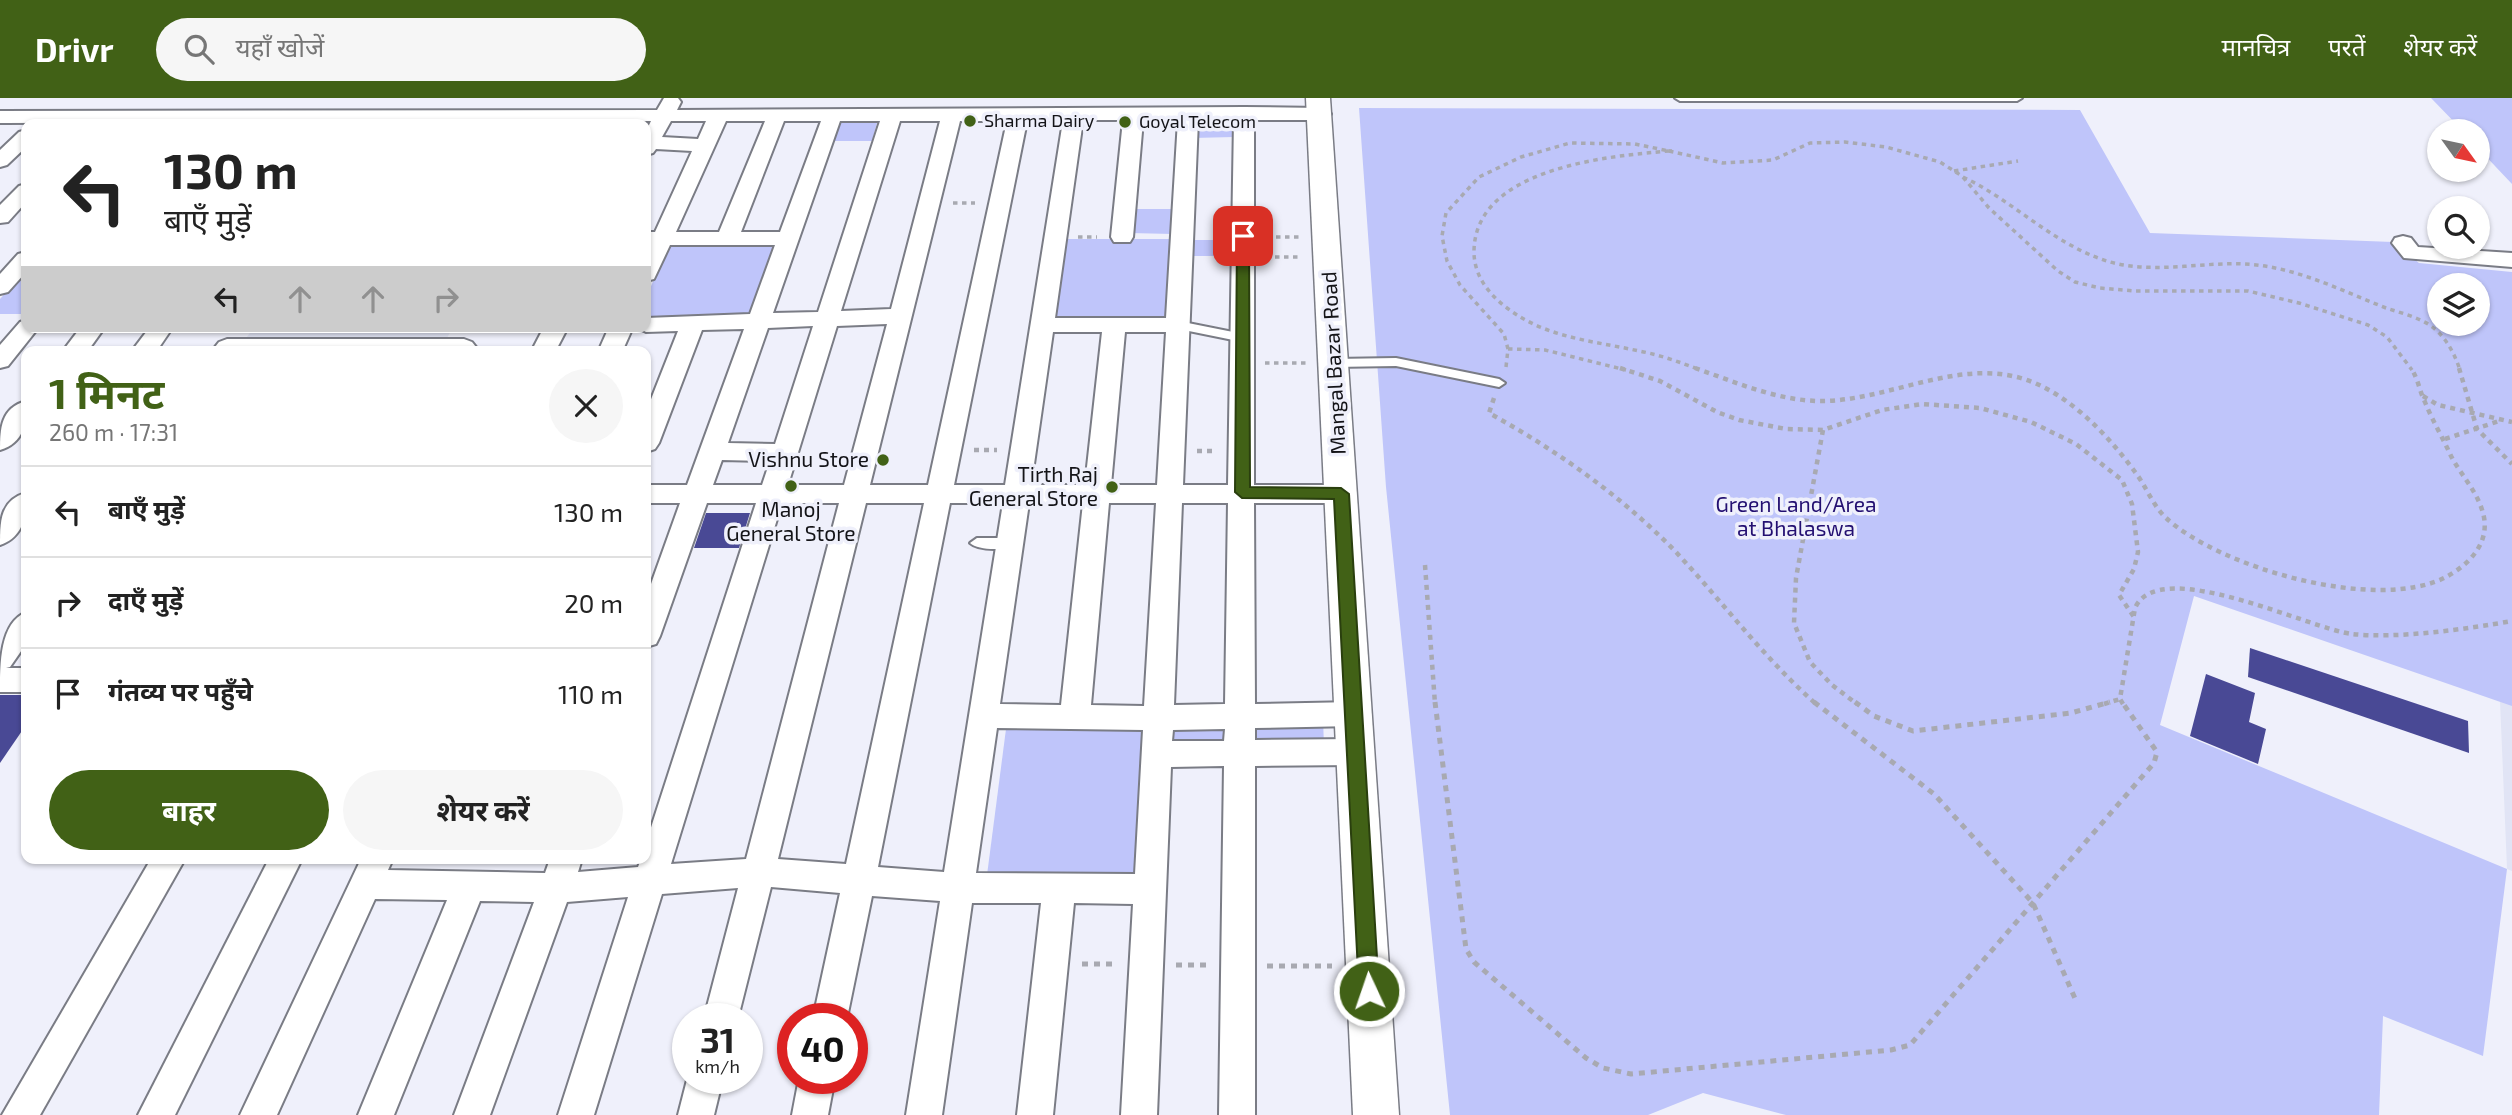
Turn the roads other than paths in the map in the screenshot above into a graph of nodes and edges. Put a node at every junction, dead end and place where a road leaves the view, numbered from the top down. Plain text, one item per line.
1 (24, 98) edge
2 (364, 98) edge
3 (1681, 98) edge
4 (1744, 98) edge
5 (1872, 98) edge
6 (2017, 98) edge
7 (1981, 99) edge
8 (1322, 103) edge
9 (668, 106) edge
10 (528, 113) edge
11 (1244, 113) junction
12 (149, 114) edge
13 (271, 114) edge
14 (833, 114) junction
15 (892, 114) junction
16 (952, 114) junction
17 (1018, 114) junction
18 (1074, 114) junction
19 (1134, 114) junction
20 (1188, 114) junction
21 (719, 115) junction
22 (777, 115) junction
23 (350, 116) junction
24 (0, 117) edge
25 (29, 119) edge
26 (103, 119) edge
27 (199, 119) edge
28 (219, 119) edge
29 (314, 119) edge
30 (329, 119) edge
31 (382, 119) edge
32 (411, 119) edge
33 (585, 119) edge
34 (599, 119) edge
35 (651, 138) edge
36 (21, 141) edge
37 (705, 145) junction
38 (651, 146) edge
39 (0, 161) edge
40 (21, 195) edge
41 (0, 217) edge
42 (1122, 237) dead end
43 (727, 239) junction
44 (788, 239) junction
45 (2403, 243) dead end
46 (651, 252) edge
47 (2512, 260) edge
48 (21, 264) edge
49 (0, 287) edge
50 (901, 316) junction
51 (829, 317) junction
52 (758, 323) junction
53 (693, 324) junction
54 (0, 325) edge
55 (651, 325) edge
56 (1043, 325) junction
57 (1114, 325) junction
58 (1178, 325) junction
59 (21, 326) edge
60 (21, 333) edge
61 (467, 342) edge
62 (329, 346) edge
63 (1243, 351) junction
64 (0, 360) edge
65 (1334, 363) junction
66 (1499, 383) road end
67 (21, 415) edge
68 (651, 430) edge
69 (0, 441) edge
70 (712, 451) junction
71 (786, 453) junction
72 (1242, 492) junction
73 (940, 493) junction
74 (1018, 493) junction
75 (1097, 493) junction
76 (1170, 493) junction
77 (651, 494) edge
78 (696, 494) junction
79 (773, 494) junction
80 (856, 494) junction
81 (1341, 494) junction
82 (0, 497) edge
83 (21, 499) edge
84 (21, 506) edge
85 (0, 535) edge
86 (977, 543) dead end
87 (1011, 543) junction
88 (651, 622) edge
89 (21, 630) edge
90 (0, 659) edge
91 (0, 680) edge
92 (21, 680) edge
93 (1354, 714) junction
94 (985, 716) junction
95 (1240, 716) junction
96 (1075, 717) junction
97 (1159, 718) junction
98 (1356, 752) junction
99 (1240, 753) junction
100 (1158, 754) junction
101 (166, 864) edge
102 (283, 864) edge
103 (372, 872) edge
104 (758, 872) junction
105 (561, 874) edge
106 (859, 879) junction
107 (650, 880) junction
108 (469, 887) junction
109 (960, 888) junction
110 (1059, 888) junction
111 (1152, 889) junction
112 (724, 1003) edge
113 (833, 1003) edge
114 (701, 1094) edge
115 (814, 1094) edge
116 (20, 1115) edge
117 (156, 1115) edge
118 (258, 1115) edge
119 (376, 1115) edge
120 (472, 1115) edge
121 (576, 1115) edge
122 (696, 1115) edge
123 (810, 1115) edge
124 (925, 1115) edge
125 (1035, 1115) edge
126 (1139, 1115) edge
127 (1237, 1115) edge
128 (1376, 1115) edge

1 - 24 street
2 - 23 street
3 - 4 lane
4 - 5 lane
5 - 7 lane
6 - 7 lane
8 - 11 street
8 - 65 street, Mangal Bazar Road
9 - 21 street
9 - 34 street
9 - 35 street
10 - 32 street
10 - 33 street
11 - 20 street
11 - 63 street
12 - 26 street
12 - 27 street
13 - 28 street
13 - 29 street
14 - 15 street
14 - 22 street
14 - 44 street
15 - 16 street
15 - 51 street
16 - 17 street
16 - 50 street
17 - 18 street
17 - 73 street
18 - 19 street
18 - 56 street
19 - 20 street
19 - 42 street
20 - 58 street
21 - 22 street
21 - 37 street
22 - 43 street
23 - 30 street
23 - 31 street
24 - 25 street
36 - 39 street
37 - 38 street
37 - 46 street
40 - 41 street
43 - 44 street
43 - 46 street
44 - 52 street
45 - 47 street
48 - 49 street
50 - 51 street
50 - 80 street
51 - 52 street
51 - 71 street
52 - 53 street
52 - 70 street
53 - 55 street
53 - 68 street
54 - 59 street
56 - 57 street
56 - 74 street
57 - 58 street
57 - 75 street
58 - 63 lane
58 - 76 street
60 - 64 street
61 - 62 street
63 - 72 street
65 - 66 lane
65 - 81 street, Mangal Bazar Road
67 - 69 street
70 - 71 street
70 - 78 street
71 - 79 street
72 - 76 street
72 - 81 street
72 - 95 street
73 - 74 street
73 - 80 street
73 - 106 street
74 - 75 street
74 - 87 street
75 - 76 street
75 - 96 street
76 - 97 street
77 - 78 street
78 - 79 street
78 - 88 street
79 - 80 street
79 - 107 street
80 - 104 street
81 - 93 street, Mangal Bazar Road
82 - 83 street
84 - 85 street
86 - 87 lane
87 - 94 street
89 - 90 street
91 - 92 street
93 - 95 street
93 - 98 street, Mangal Bazar Road
94 - 96 street
94 - 109 street
95 - 97 street
95 - 99 street
96 - 97 street
97 - 100 street
98 - 99 street
98 - 128 street, Mangal Bazar Road
99 - 100 street
99 - 127 street
100 - 111 street
101 - 116 street
102 - 117 street
103 - 108 street
103 - 118 street
104 - 106 street
104 - 107 street
104 - 112 street
105 - 107 street
105 - 108 street
105 - 120 street
106 - 109 street
106 - 113 street
107 - 121 street
108 - 119 street
109 - 110 street
109 - 124 street
110 - 111 street
110 - 125 street
111 - 126 street
114 - 122 street
115 - 123 street

